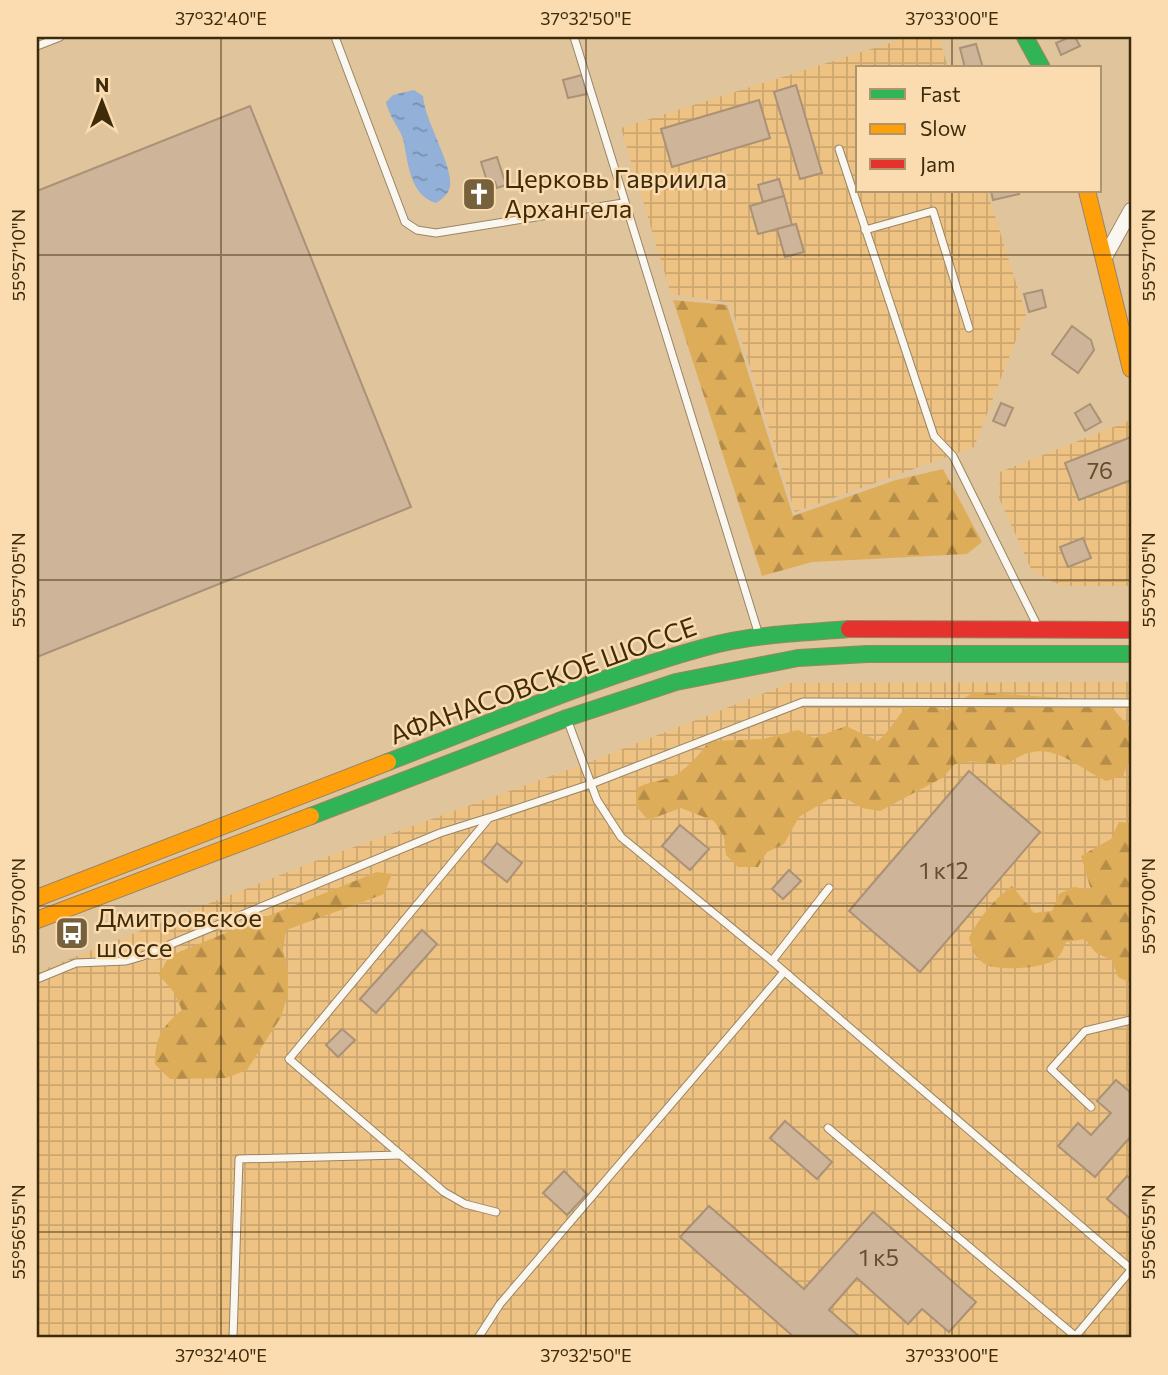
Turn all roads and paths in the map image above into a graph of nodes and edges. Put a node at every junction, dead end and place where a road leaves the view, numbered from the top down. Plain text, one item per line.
1 (60, 37) edge
2 (335, 37) edge
3 (574, 37) edge
4 (1025, 37) edge
5 (37, 46) edge
6 (1041, 66) edge
7 (839, 149) dead end
8 (1087, 192) edge
9 (623, 202) junction
10 (1131, 210) edge
11 (865, 230) junction
12 (1105, 257) junction
13 (969, 328) dead end
14 (1131, 369) edge
15 (1040, 630) junction
16 (1131, 630) edge
17 (759, 636) junction
18 (1131, 654) edge
19 (559, 696) junction
20 (1131, 703) edge
21 (567, 718) junction
22 (592, 785) junction
23 (489, 818) junction
24 (829, 888) dead end
25 (37, 898) edge
26 (37, 920) edge
27 (772, 961) junction
28 (784, 972) junction
29 (37, 979) edge
30 (1131, 1020) edge
31 (1091, 1107) dead end
32 (828, 1128) dead end
33 (401, 1155) junction
34 (496, 1212) dead end
35 (1131, 1269) edge
36 (1074, 1337) edge
37 (233, 1338) edge
38 (478, 1338) edge

1 - 5 lane
2 - 9 lane
3 - 9 lane
4 - 6 main road
7 - 11 lane
8 - 12 main road
9 - 17 lane
10 - 12 street
11 - 13 lane
11 - 15 lane
12 - 14 main road
15 - 16 main road, АФАНАСОВСКОЕ ШОССЕ
15 - 17 main road, АФАНАСОВСКОЕ ШОССЕ
17 - 19 main road, АФАНАСОВСКОЕ ШОССЕ
18 - 21 main road, АФАНАСОВСКОЕ ШОССЕ
19 - 21 lane
19 - 25 main road, АФАНАСОВСКОЕ ШОССЕ
20 - 22 lane
21 - 22 lane
21 - 26 main road, АФАНАСОВСКОЕ ШОССЕ
22 - 23 lane
22 - 27 lane
23 - 29 lane
23 - 33 lane
24 - 27 lane
27 - 28 lane
28 - 35 lane
28 - 38 lane
30 - 31 lane
32 - 36 lane
33 - 34 lane
33 - 37 lane
35 - 36 lane

